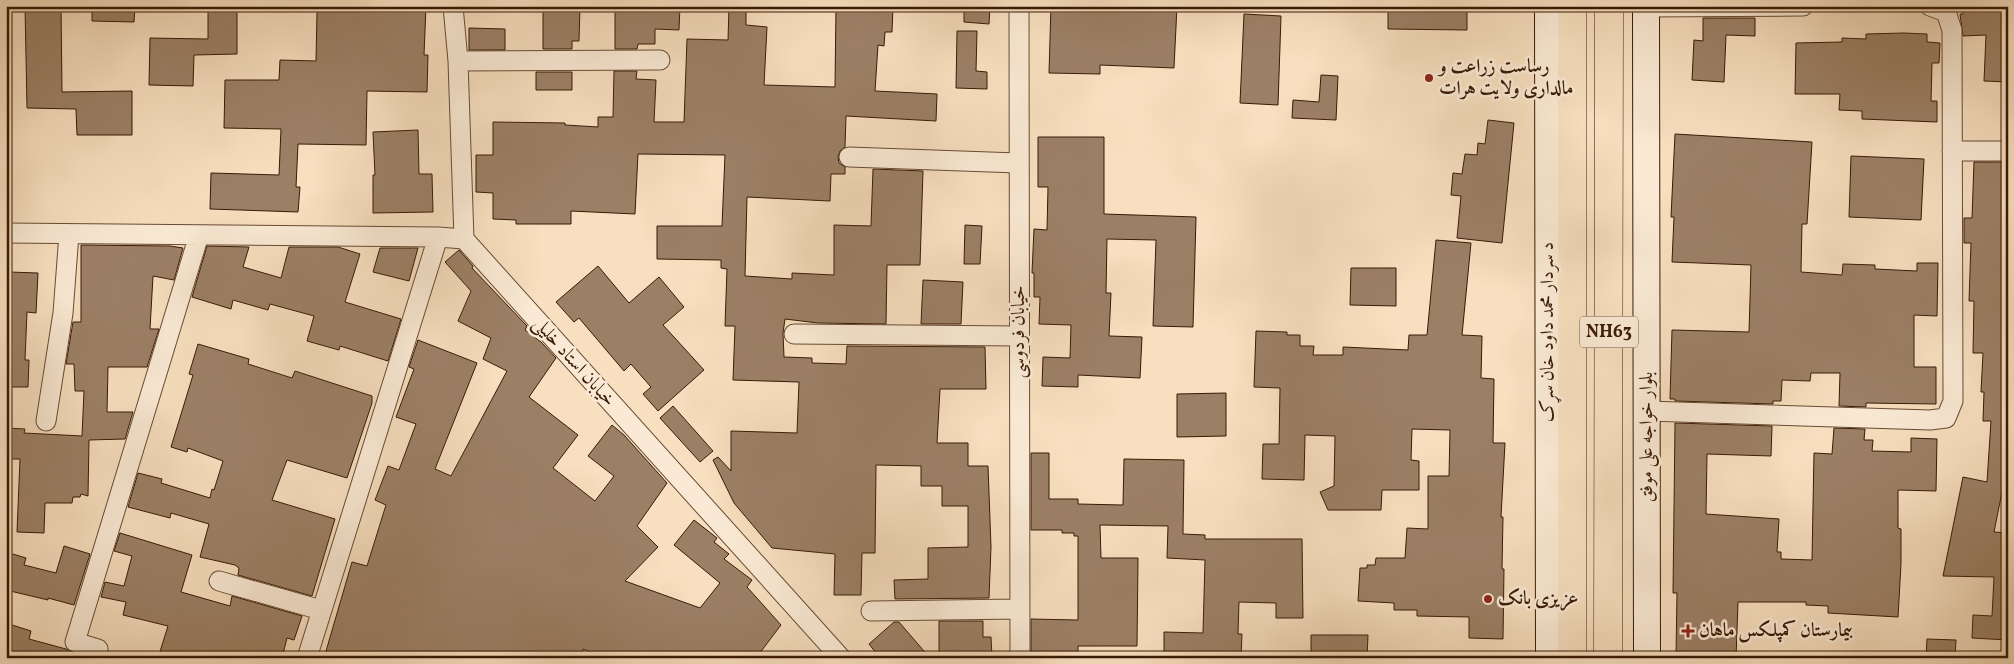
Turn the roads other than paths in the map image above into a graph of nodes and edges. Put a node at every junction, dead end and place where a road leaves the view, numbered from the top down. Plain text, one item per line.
1 (453, 6) edge
2 (1019, 6) edge
3 (1548, 6) edge
4 (1572, 6) edge
5 (1609, 6) edge
6 (1646, 6) edge
7 (1803, 6) edge
8 (1930, 6) edge
9 (660, 60) dead end
10 (458, 61) junction
11 (1952, 151) junction
12 (2008, 151) edge
13 (849, 157) dead end
14 (1019, 163) junction
15 (6, 233) edge
16 (69, 234) junction
17 (199, 235) junction
18 (438, 237) junction
19 (464, 239) junction
20 (794, 334) dead end
21 (1019, 336) junction
22 (1647, 411) junction
23 (46, 421) dead end
24 (219, 580) dead end
25 (1020, 609) junction
26 (321, 610) junction
27 (871, 611) dead end
28 (96, 658) edge
29 (307, 658) edge
30 (841, 658) edge
31 (1020, 658) edge
32 (1549, 658) edge
33 (1572, 658) edge
34 (1608, 658) edge
35 (1647, 658) edge

1 - 10 street
2 - 14 street, خیابان فردوسی
3 - 32 street, د سردار محمد داود خان سړک
4 - 33 highway, د سردار محمد داود خان سړک / NH63
5 - 34 highway, NH63
6 - 7 street
6 - 22 street, بلوار خواجه علی موفق
8 - 11 street
9 - 10 street
10 - 19 street
11 - 12 street
11 - 22 street
13 - 14 street
14 - 21 street, خیابان فردوسی
15 - 16 street
16 - 17 street
16 - 23 street
17 - 18 street
17 - 28 street
18 - 19 street
18 - 26 street
19 - 30 street, خیابان استاد خلیلی
20 - 21 street
21 - 25 street, خیابان فردوسی
22 - 35 street, بلوار خواجه علی موفق
24 - 26 street
25 - 27 street
25 - 31 street, خیابان فردوسی
26 - 29 street

